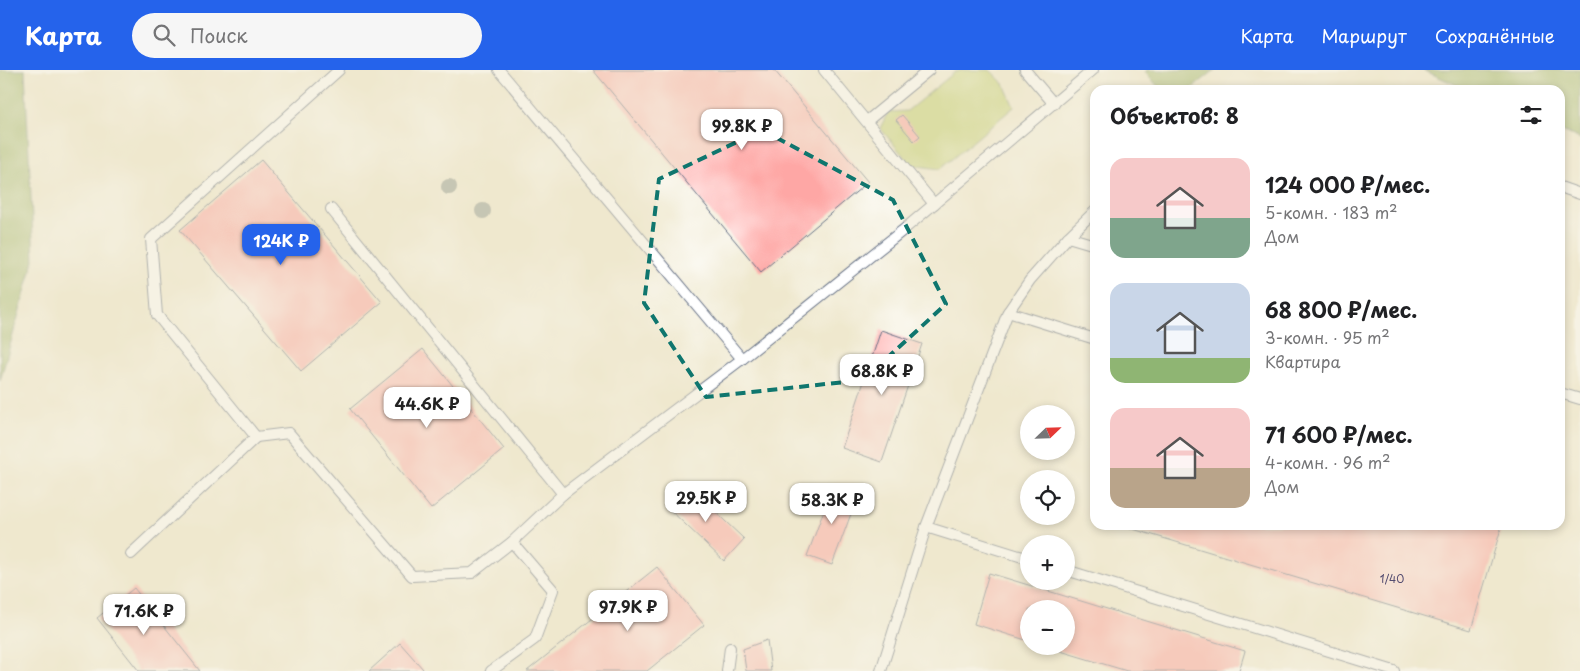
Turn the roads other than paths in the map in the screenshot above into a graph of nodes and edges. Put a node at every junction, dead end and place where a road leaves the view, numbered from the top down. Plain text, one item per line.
1 (340, 70) edge
2 (499, 70) edge
3 (824, 70) edge
4 (929, 70) edge
5 (1025, 70) edge
6 (1093, 70) edge
7 (1054, 104) junction
8 (867, 121) junction
9 (1565, 189) edge
10 (1580, 194) edge
11 (934, 204) junction
12 (331, 209) dead end
13 (1090, 216) edge
14 (1068, 237) junction
15 (1090, 244) edge
16 (1008, 312) junction
17 (1090, 337) edge
18 (742, 359) junction
19 (1565, 394) edge
20 (1580, 399) edge
21 (256, 437) junction
22 (563, 494) junction
23 (926, 527) junction
24 (512, 542) junction
25 (131, 554) dead end
26 (1020, 555) edge
27 (1075, 573) edge
28 (730, 648) dead end
29 (885, 659) junction
30 (491, 671) edge
31 (727, 671) edge
32 (881, 671) edge
33 (889, 671) edge
34 (1394, 671) edge

1 - 21 lane
2 - 18 lane
3 - 8 lane
4 - 8 lane
5 - 7 lane
6 - 7 lane
7 - 11 lane
8 - 11 lane
9 - 10 lane
11 - 18 lane
12 - 22 lane
13 - 14 lane
14 - 15 lane
14 - 16 lane
16 - 17 lane
16 - 23 lane
18 - 22 lane
19 - 20 lane
21 - 24 lane
21 - 25 lane
22 - 24 lane
23 - 26 lane
23 - 29 lane
24 - 30 lane
27 - 34 lane
28 - 31 lane
29 - 32 lane
29 - 33 lane

